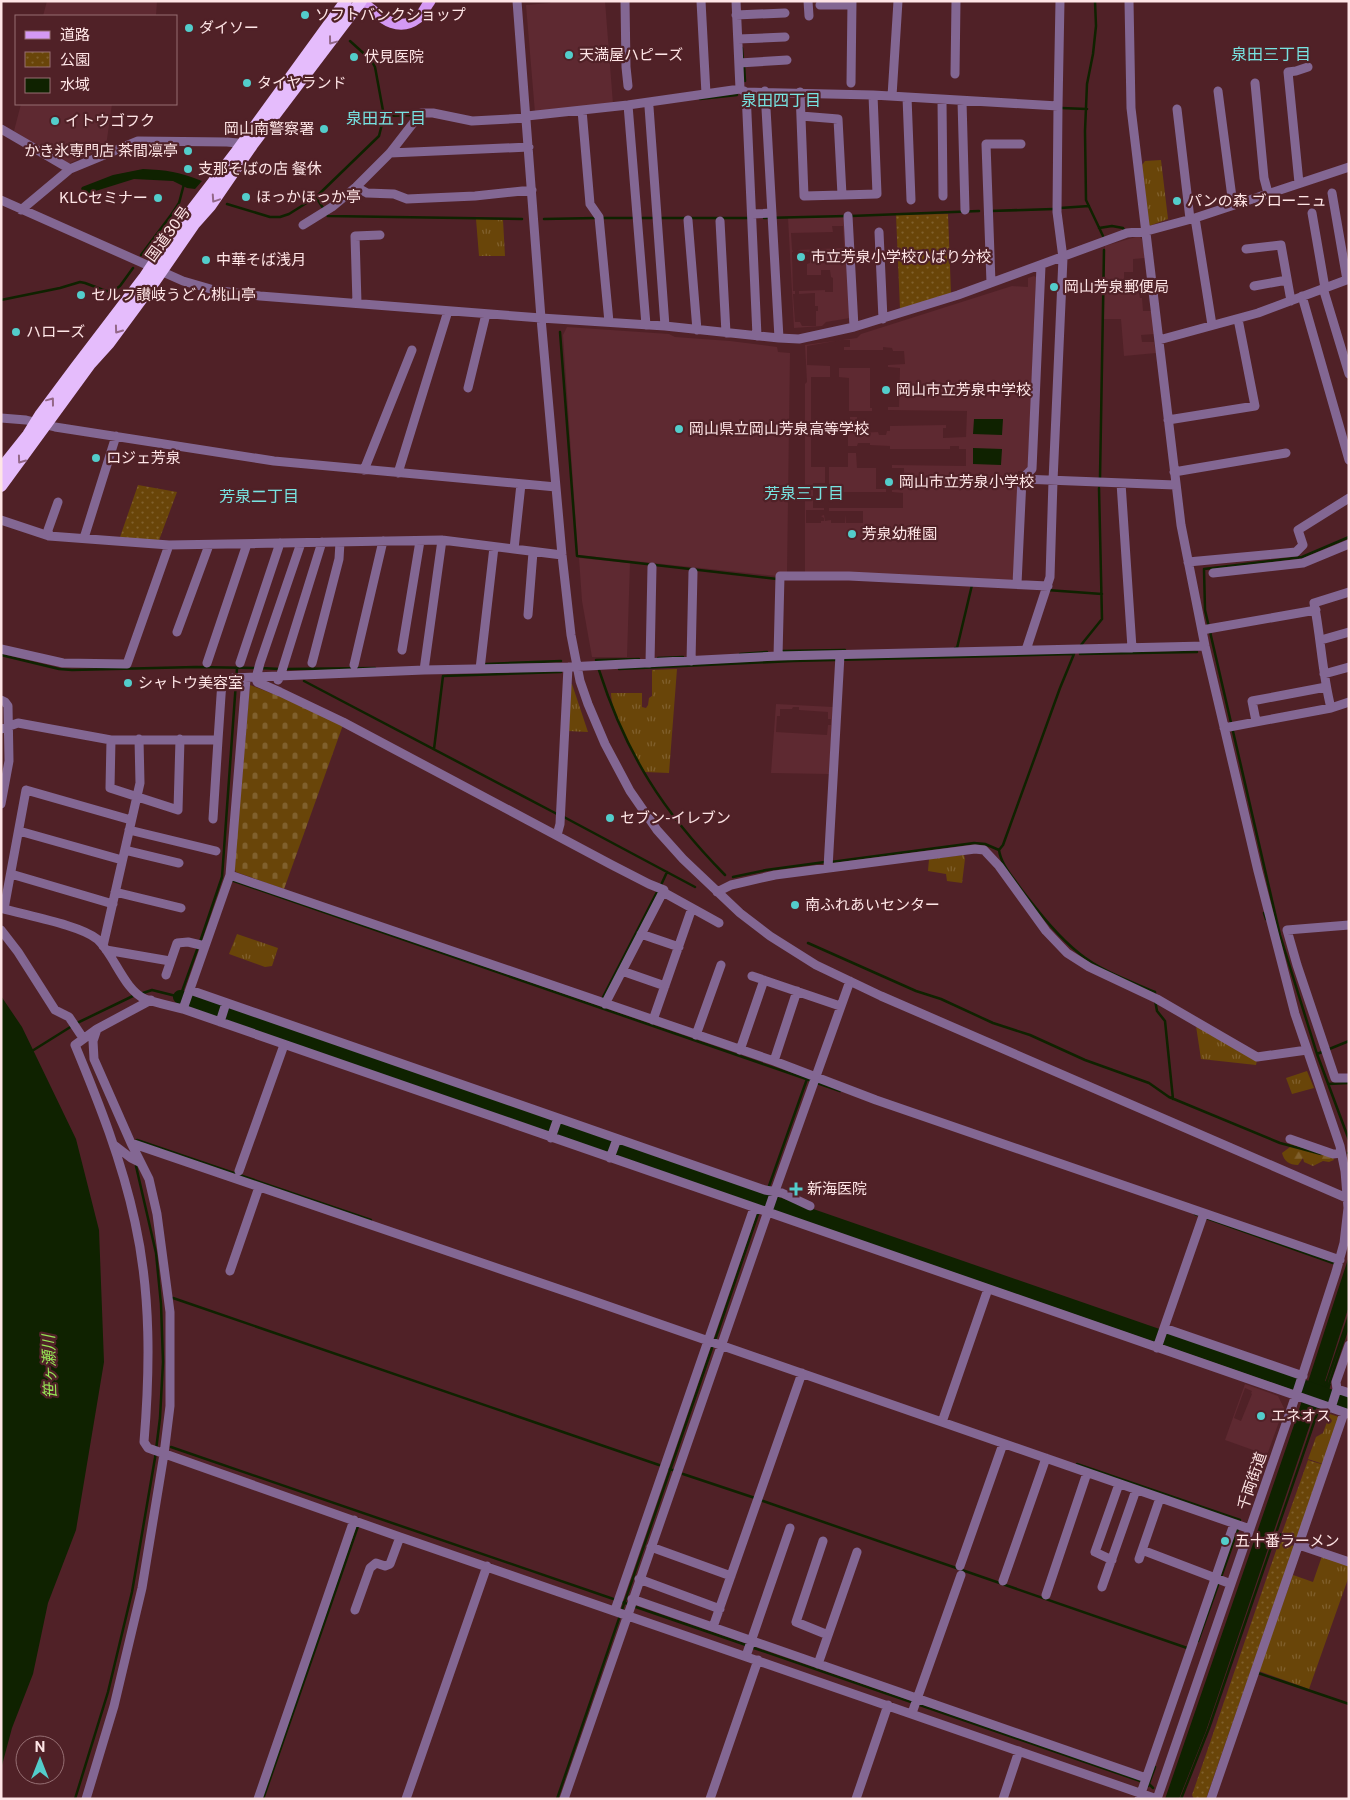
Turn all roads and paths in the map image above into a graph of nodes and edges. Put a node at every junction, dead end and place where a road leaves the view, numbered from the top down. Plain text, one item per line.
1 (346, 1) edge
2 (361, 1) edge
3 (430, 1) edge
4 (517, 1) edge
5 (625, 1) edge
6 (702, 1) edge
7 (736, 1) edge
8 (808, 1) edge
9 (898, 1) edge
10 (956, 1) edge
11 (1060, 1) edge
12 (1129, 1) edge
13 (852, 3) edge
14 (820, 5) dead end
15 (785, 13) dead end
16 (739, 15) junction
17 (808, 16) dead end
18 (786, 37) dead end
19 (740, 39) junction
20 (786, 60) dead end
21 (742, 63) junction
22 (1308, 67) dead end
23 (955, 74) dead end
24 (851, 83) dead end
25 (1256, 83) dead end
26 (628, 86) dead end
27 (1218, 90) dead end
28 (743, 91) junction
29 (765, 91) junction
30 (800, 92) junction
31 (706, 94) junction
32 (873, 95) junction
33 (892, 96) junction
34 (907, 100) junction
35 (942, 102) junction
36 (962, 103) junction
37 (1058, 106) junction
38 (628, 107) junction
39 (649, 107) dead end
40 (1177, 109) dead end
41 (582, 112) junction
42 (801, 116) junction
43 (527, 117) junction
44 (1, 128) edge
45 (247, 144) junction
46 (1021, 144) dead end
47 (529, 148) junction
48 (390, 153) junction
49 (1349, 166) edge
50 (70, 169) junction
51 (1299, 183) junction
52 (356, 188) junction
53 (532, 190) junction
54 (1268, 193) junction
55 (1332, 193) dead end
56 (842, 195) junction
57 (943, 196) dead end
58 (1, 200) edge
59 (911, 200) dead end
60 (1233, 205) junction
61 (21, 210) junction
62 (965, 210) dead end
63 (1312, 213) dead end
64 (772, 216) junction
65 (848, 216) dead end
66 (752, 217) junction
67 (1193, 218) junction
68 (688, 220) dead end
69 (720, 221) dead end
70 (303, 225) dead end
71 (1147, 231) junction
72 (879, 232) dead end
73 (380, 235) dead end
74 (1246, 249) dead end
75 (1064, 258) junction
76 (1041, 266) junction
77 (157, 269) junction
78 (1348, 279) edge
79 (1288, 280) junction
80 (991, 283) junction
81 (1254, 286) dead end
82 (1324, 288) junction
83 (1302, 296) junction
84 (1291, 301) junction
85 (357, 303) junction
86 (448, 311) junction
87 (486, 314) junction
88 (541, 318) junction
89 (883, 319) junction
90 (1238, 319) junction
91 (609, 322) junction
92 (646, 325) junction
93 (1212, 325) junction
94 (666, 326) junction
95 (854, 327) junction
96 (697, 330) junction
97 (726, 333) junction
98 (757, 336) junction
99 (779, 338) junction
100 (1159, 340) junction
101 (412, 350) dead end
102 (1349, 374) edge
103 (468, 388) dead end
104 (1, 418) edge
105 (1168, 420) junction
106 (41, 424) junction
107 (116, 436) junction
108 (1286, 453) dead end
109 (1349, 460) edge
110 (1, 469) edge
111 (364, 470) junction
112 (1174, 472) junction
113 (398, 473) junction
114 (1022, 479) junction
115 (1053, 481) junction
116 (1121, 483) junction
117 (520, 484) junction
118 (1175, 485) junction
119 (1, 486) edge
120 (556, 487) junction
121 (1349, 498) edge
122 (58, 502) dead end
123 (1, 520) edge
124 (49, 536) junction
125 (84, 538) junction
126 (442, 540) junction
127 (420, 541) junction
128 (322, 542) junction
129 (340, 542) junction
130 (383, 542) junction
131 (280, 543) junction
132 (301, 543) junction
133 (209, 544) junction
134 (248, 544) junction
135 (1349, 544) edge
136 (169, 545) junction
137 (494, 547) junction
138 (514, 549) junction
139 (533, 552) junction
140 (562, 555) junction
141 (1188, 562) junction
142 (652, 567) dead end
143 (693, 572) dead end
144 (1213, 573) dead end
145 (1017, 584) junction
146 (1047, 589) junction
147 (1349, 592) edge
148 (1316, 610) junction
149 (528, 615) dead end
150 (1206, 629) junction
151 (177, 632) dead end
152 (1349, 632) edge
153 (1321, 640) junction
154 (1205, 646) junction
155 (1132, 648) junction
156 (1, 649) edge
157 (402, 650) dead end
158 (1026, 650) junction
159 (778, 656) junction
160 (839, 658) junction
161 (691, 661) junction
162 (207, 663) dead end
163 (240, 663) dead end
164 (312, 663) dead end
165 (650, 663) junction
166 (354, 666) dead end
167 (481, 666) junction
168 (572, 666) junction
169 (424, 667) junction
170 (1349, 667) edge
171 (281, 672) junction
172 (1324, 674) junction
173 (248, 675) junction
174 (1326, 687) junction
175 (280, 692) junction
176 (1, 700) edge
177 (1349, 702) edge
178 (1332, 708) junction
179 (1256, 721) junction
180 (1229, 727) junction
181 (5, 728) edge
182 (140, 739) junction
183 (180, 739) junction
184 (110, 740) junction
185 (218, 740) junction
186 (137, 796) junction
187 (1, 804) edge
188 (213, 819) dead end
189 (131, 820) junction
190 (129, 830) junction
191 (19, 831) junction
192 (557, 836) junction
193 (216, 851) dead end
194 (123, 855) junction
195 (180, 863) dead end
196 (827, 864) junction
197 (11, 874) junction
198 (229, 878) junction
199 (661, 889) junction
200 (115, 892) junction
201 (717, 892) junction
202 (112, 904) junction
203 (3, 908) edge
204 (182, 908) dead end
205 (692, 908) junction
206 (719, 923) dead end
207 (1349, 924) edge
208 (1, 930) edge
209 (641, 934) junction
210 (201, 945) junction
211 (679, 947) junction
212 (104, 948) junction
213 (170, 961) junction
214 (721, 965) dead end
215 (622, 971) junction
216 (166, 975) dead end
217 (752, 976) dead end
218 (764, 980) junction
219 (850, 981) junction
220 (665, 986) junction
221 (797, 991) junction
222 (148, 999) junction
223 (186, 1000) junction
224 (602, 1003) junction
225 (226, 1004) junction
226 (840, 1006) junction
227 (220, 1019) junction
228 (653, 1020) junction
229 (97, 1029) junction
230 (81, 1034) junction
231 (696, 1035) junction
232 (284, 1045) junction
233 (740, 1050) junction
234 (1307, 1050) junction
235 (774, 1061) junction
236 (1333, 1077) junction
237 (1349, 1078) edge
238 (814, 1081) junction
239 (1320, 1082) junction
240 (557, 1119) junction
241 (552, 1135) junction
242 (1290, 1139) dead end
243 (617, 1140) junction
244 (131, 1143) junction
245 (114, 1145) junction
246 (1341, 1153) junction
247 (611, 1155) junction
248 (141, 1164) junction
249 (239, 1171) dead end
250 (259, 1186) junction
251 (774, 1193) junction
252 (1348, 1198) edge
253 (810, 1206) dead end
254 (754, 1208) junction
255 (768, 1210) junction
256 (1203, 1216) junction
257 (1340, 1260) junction
258 (230, 1271) dead end
259 (988, 1289) junction
260 (1161, 1338) junction
261 (712, 1341) junction
262 (1349, 1345) edge
263 (802, 1374) junction
264 (1303, 1376) junction
265 (1349, 1393) edge
266 (1299, 1397) junction
267 (1332, 1400) junction
268 (1346, 1414) edge
269 (943, 1420) junction
270 (1004, 1444) junction
271 (159, 1452) junction
272 (1046, 1458) junction
273 (1087, 1473) junction
274 (1119, 1484) junction
275 (1136, 1490) junction
276 (1160, 1498) junction
277 (354, 1520) junction
278 (1234, 1524) junction
279 (790, 1528) dead end
280 (1250, 1529) junction
281 (400, 1537) junction
282 (823, 1542) dead end
283 (1300, 1542) junction
284 (651, 1547) junction
285 (857, 1552) dead end
286 (1112, 1560) junction
287 (1349, 1562) edge
288 (487, 1566) junction
289 (731, 1576) junction
290 (640, 1579) junction
291 (1218, 1579) junction
292 (1003, 1581) dead end
293 (1231, 1584) junction
294 (1102, 1587) dead end
295 (1046, 1595) dead end
296 (624, 1607) junction
297 (720, 1608) junction
298 (355, 1610) dead end
299 (713, 1627) junction
300 (828, 1635) junction
301 (749, 1647) junction
302 (758, 1660) junction
303 (818, 1664) junction
304 (888, 1705) junction
305 (915, 1705) junction
306 (1019, 1751) junction
307 (1143, 1787) edge
308 (86, 1799) edge
309 (258, 1799) edge
310 (406, 1799) edge
311 (564, 1799) edge
312 (710, 1799) edge
313 (856, 1799) edge
314 (1003, 1799) edge
315 (1157, 1799) edge
316 (1211, 1799) edge

1 - 45 highway, 国道30号
2 - 3 main road
2 -> 45 highway, 国道30号
4 - 43 street
5 - 26 street
6 - 31 street
7 - 16 street
8 - 17 street
9 - 33 street
10 - 23 street
11 - 37 street
12 - 71 street, 千両街道
13 - 14 street
13 - 24 street
15 - 16 street
16 - 19 street
18 - 19 street
19 - 21 street
20 - 21 street
21 - 28 street
22 - 51 street
25 - 54 street
27 - 60 street
28 - 29 street
28 - 31 street
28 - 66 street
29 - 30 street
29 - 64 street
30 - 32 street
30 - 42 street
31 - 38 street
32 - 33 street
32 - 56 street
33 - 34 street
34 - 35 street
34 - 59 street
35 - 36 street
35 - 57 street
36 - 37 street
36 - 62 street
37 - 75 street
38 - 41 street
38 - 92 street
39 - 94 street
40 - 67 street
41 - 43 street
41 - 91 street
42 - 56 street
42 - 56 street
43 - 47 street
43 - 48 street
44 - 50 street
45 - 50 street
45 - 77 highway, 国道30号
46 - 80 street
47 - 48 street
47 - 53 street
48 - 52 street
49 - 51 street
50 - 61 street
51 - 54 street
52 - 53 street
52 - 70 street
53 - 88 street
54 - 60 street
55 - 78 street
58 - 61 street
60 - 67 street
61 - 77 street
63 - 82 street
64 - 66 street
64 - 99 street
65 - 95 street
66 - 98 street
67 - 71 street
67 - 93 street
68 - 96 street
69 - 97 street
71 - 75 street
71 - 100 street, 千両街道
72 - 89 street
73 - 85 street
74 - 79 street
75 - 76 street
75 - 115 street
76 - 80 street
76 - 114 street
77 - 85 street
77 - 106 highway, 国道30号
78 - 82 street
79 - 81 street
79 - 84 street
80 - 89 street
82 - 83 street
82 - 102 street
83 - 84 street
83 - 109 street
84 - 90 street
85 - 86 street
86 - 87 street
86 - 113 street
87 - 88 street
87 - 103 street
88 - 91 street
88 - 120 street
89 - 95 street
90 - 93 street
90 - 105 street
91 - 92 street
92 - 94 street
93 - 100 street
94 - 96 street
95 - 99 street
96 - 97 street
97 - 98 street
98 - 99 street
100 - 105 street, 千両街道
101 - 111 street
104 - 106 street
105 - 112 street, 千両街道
106 - 107 street
106 - 110 highway, 国道30号
106 -> 119 highway, 国道30号
107 - 111 street
107 - 125 street
108 - 112 street
111 - 113 street
112 - 118 street, 千両街道
113 - 117 street
114 - 115 street
114 - 145 street
115 - 116 street
115 - 146 street
116 - 118 street
116 - 155 street
117 - 120 street
117 - 138 street
118 - 141 street, 千両街道
120 - 140 street
121 - 141 street
122 - 124 street
123 - 124 street
124 - 125 street
125 - 136 street
126 - 127 street
126 - 137 street
126 - 169 street
127 - 130 street
127 - 157 street
128 - 129 street
128 - 132 street
128 - 171 street
129 - 130 street
129 - 164 street
130 - 166 street
131 - 132 street
131 - 134 street
131 - 163 street
132 - 173 street
133 - 134 street
133 - 136 street
133 - 151 street
134 - 162 street
135 - 144 street
136 - 156 street
137 - 138 street
137 - 167 street
138 - 139 street
139 - 140 street
139 - 149 street
140 - 168 street
141 - 150 street, 千両街道
142 - 165 street
143 - 161 street
145 - 146 street
145 - 159 street
146 - 158 street
147 - 148 street
148 - 150 street
148 - 153 street
150 - 154 street, 千両街道
152 - 153 street
153 - 172 street
154 - 155 street
154 - 180 street, 千両街道
155 - 158 street
158 - 160 street
159 - 160 street
159 - 161 street
160 - 196 street
161 - 165 street
165 - 168 street
167 - 168 street
167 - 169 street
168 - 192 street
168 - 201 street
169 - 171 street
170 - 172 street
171 - 173 street
171 - 175 street
172 - 174 street
173 - 175 street
173 - 185 street
173 - 198 street
174 - 178 street
174 - 179 street
175 - 192 street
176 - 181 street
177 - 178 street
178 - 179 street
179 - 180 street
180 - 234 street, 千両街道
181 - 184 street
181 - 187 street
182 - 183 street
182 - 184 street
182 - 186 street
183 - 185 street
183 - 186 street
184 - 186 street
185 - 188 street
186 - 189 street
189 - 190 street
189 - 191 street
190 - 193 street
190 - 194 street
191 - 194 street
191 - 197 street
192 - 199 street
194 - 195 street
194 - 200 street
196 - 201 street
196 - 234 street
197 - 202 street
197 - 203 street
198 - 210 street
198 - 224 street
199 - 205 street
199 - 209 street
200 - 202 street
200 - 204 street
201 - 219 street
202 - 212 street
203 - 212 street
205 - 206 street
205 - 211 street
207 - 236 street
208 - 230 street
209 - 211 street
209 - 215 street
210 - 213 street
210 - 223 street
211 - 220 street
212 - 213 street
212 - 222 street
213 - 216 street
214 - 231 street
215 - 220 street
215 - 224 street
217 - 218 street
218 - 221 street
218 - 233 street
219 - 226 street
219 - 252 street
220 - 228 street
221 - 226 street
221 - 235 street
222 - 223 street
222 - 229 street
223 - 225 street
223 - 227 street
224 - 228 street
225 - 227 street
225 - 240 street
226 - 238 street
227 - 232 street
228 - 231 street
229 - 230 street
229 - 244 street
230 - 245 street
231 - 233 street
232 - 241 street
232 - 249 street
233 - 235 street
234 - 239 street, 千両街道
235 - 238 street
236 - 237 street
236 - 239 street
238 - 251 street
238 - 256 street
239 - 246 street, 千両街道
240 - 241 street
240 - 243 street
241 - 247 street
242 - 246 street
243 - 247 street
243 - 251 street
244 - 248 street
244 - 250 street
245 - 248 street
245 - 271 street
246 - 252 street, 千両街道
247 - 254 street
248 - 271 street
250 - 258 street
250 - 261 street
251 - 253 street
251 - 255 street
252 - 257 street, 千両街道
254 - 255 street
254 - 261 street
255 - 259 street
255 - 261 street
256 - 257 street
256 - 260 street
257 - 264 street, 千両街道
259 - 260 street
259 - 269 street
260 - 264 street
260 - 266 street
261 - 263 street
261 - 284 street
261 - 296 street
262 - 267 street
263 - 269 street
263 - 289 street
264 - 266 street, 千両街道
265 - 267 street
266 - 267 street
266 - 280 street, 千両街道
267 - 268 street
268 - 283 street
269 - 270 street
270 - 272 street
270 - 305 street
271 - 277 street
271 - 308 street
272 - 273 street
272 - 292 street
273 - 274 street
273 - 295 street
274 - 275 street
274 - 286 street
275 - 276 street
275 - 286 street
276 - 278 street
276 - 291 street
277 - 281 street
277 - 309 street
278 - 280 street
278 - 291 street
279 - 301 street
280 - 293 street, 千両街道
281 - 288 street
281 - 298 street
282 - 300 street
283 - 287 street
283 - 316 street
284 - 289 street
284 - 290 street
285 - 300 street
286 - 294 street
288 - 296 street
288 - 310 street
289 - 297 street
290 - 296 street
290 - 297 street
291 - 293 street
291 - 307 street
293 - 315 street, 千両街道
296 - 299 street
296 - 301 street
296 - 311 street
297 - 299 street
299 - 301 street
300 - 303 street
301 - 302 street
301 - 303 street
302 - 304 street
302 - 312 street
303 - 305 street
304 - 305 street
304 - 313 street
305 - 306 street
305 - 307 street
306 - 307 street
306 - 314 street
307 - 315 street

